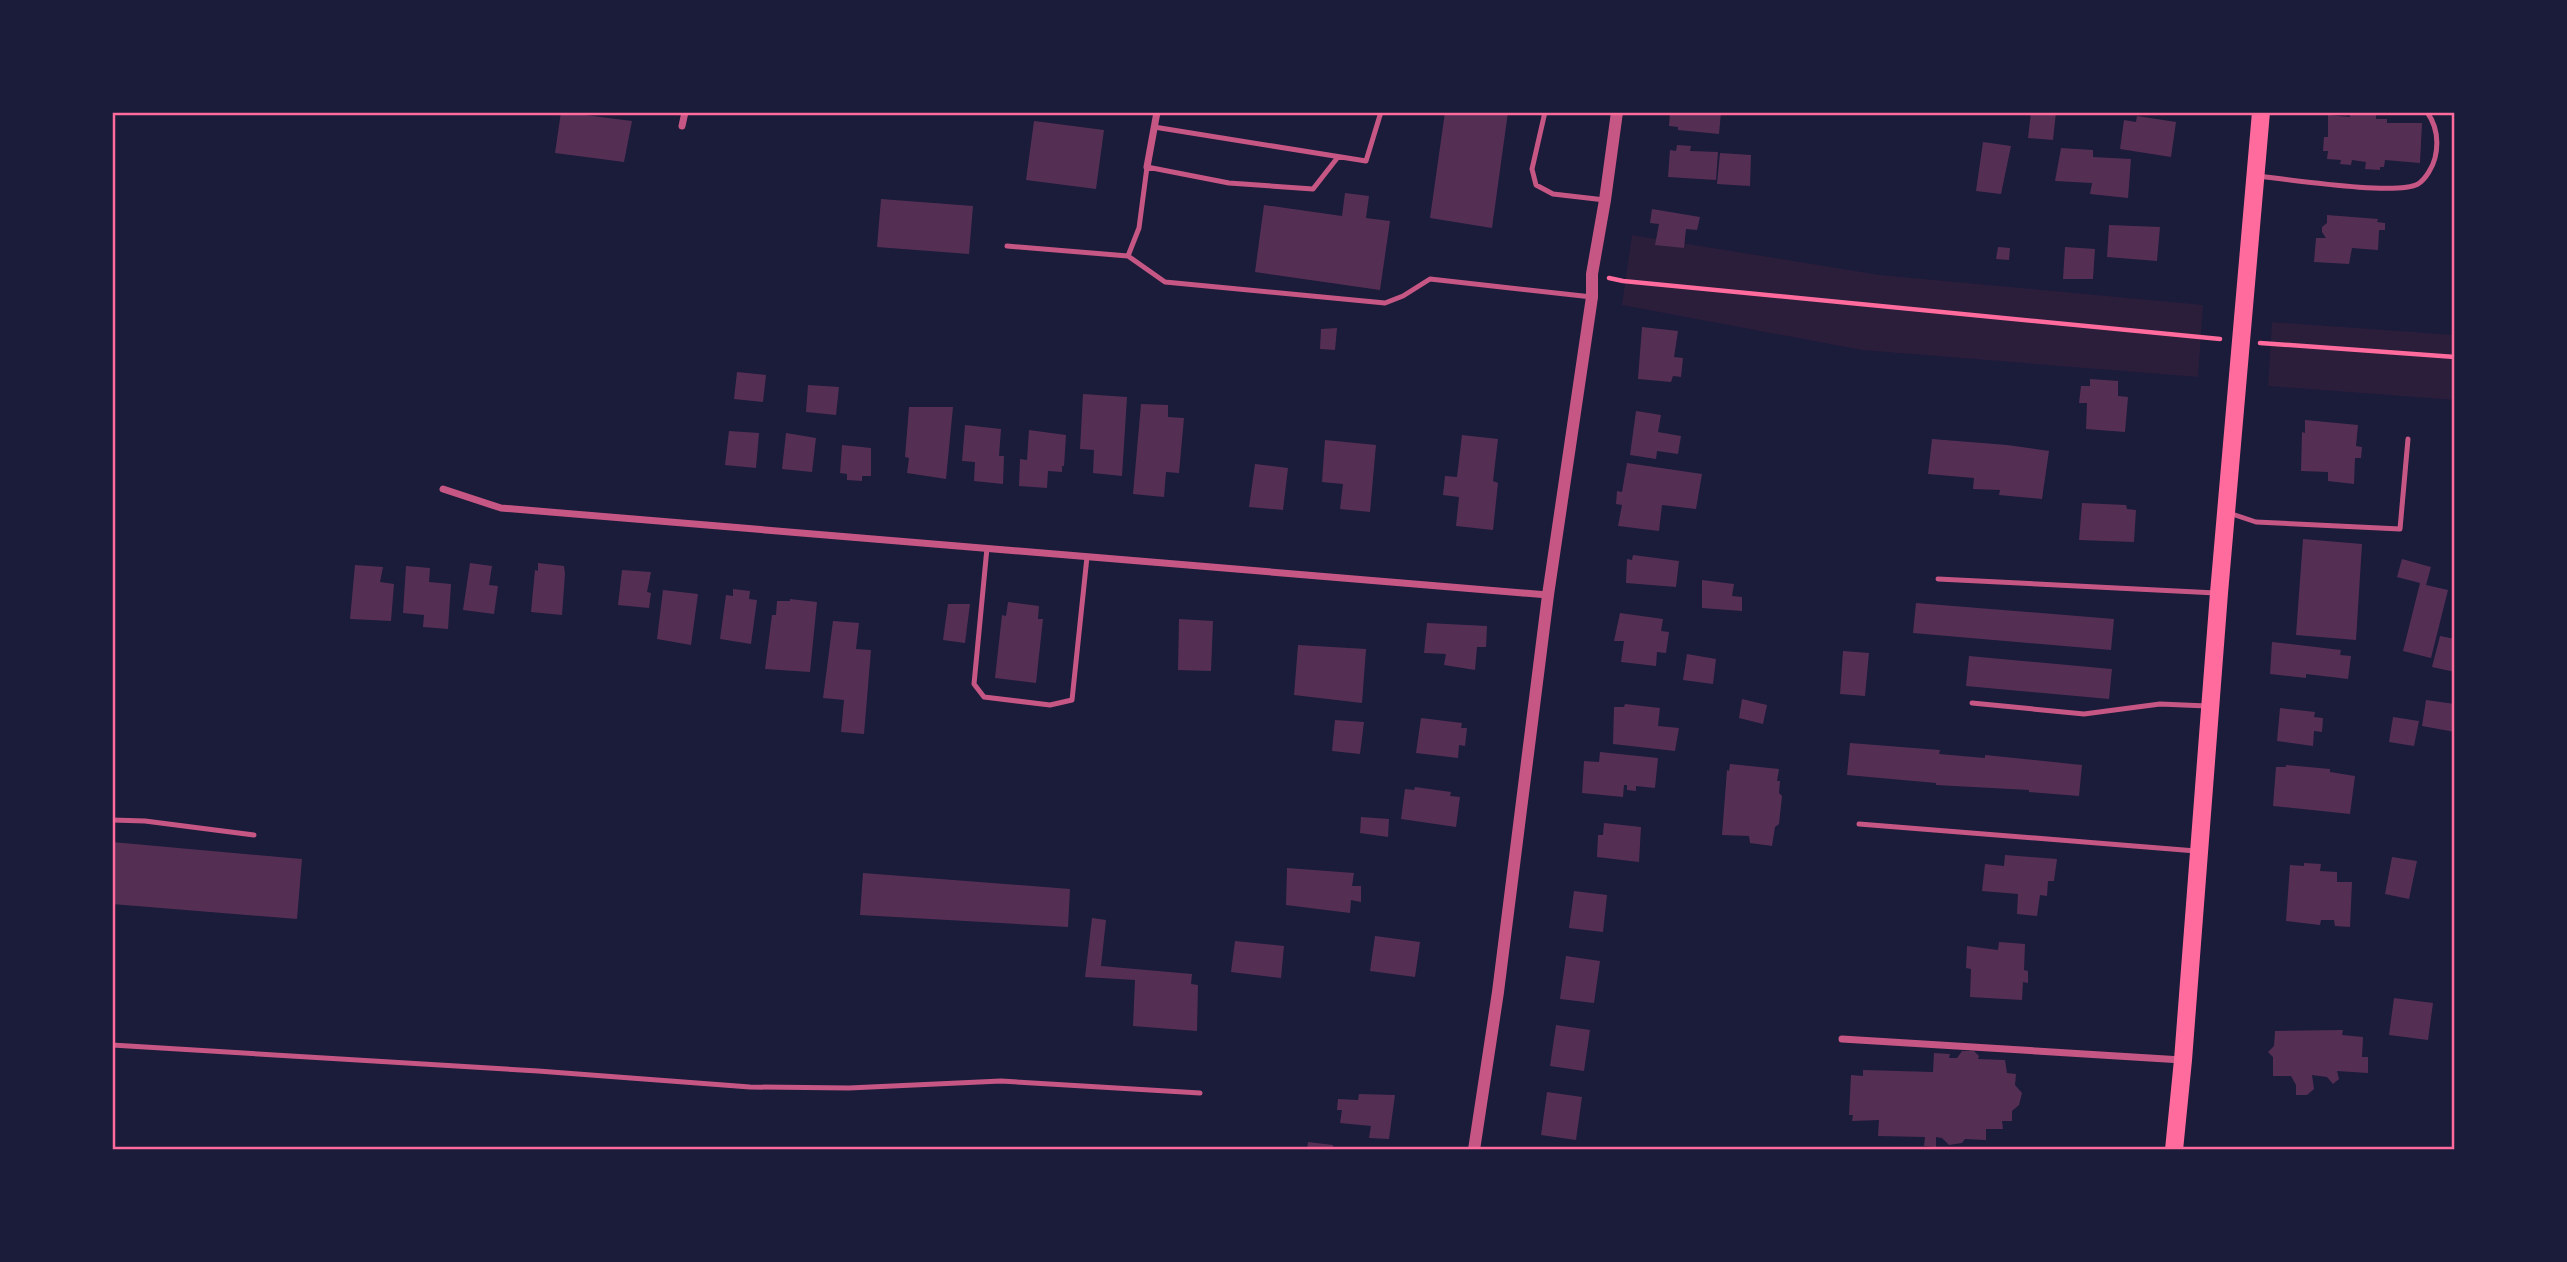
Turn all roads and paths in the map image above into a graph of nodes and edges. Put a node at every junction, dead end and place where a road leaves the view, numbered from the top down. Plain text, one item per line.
1 (685, 112) edge
2 (1157, 112) edge
3 (1381, 112) edge
4 (1545, 112) edge
5 (1617, 112) edge
6 (2260, 112) edge
7 (2427, 112) edge
8 (682, 126) dead end
9 (1154, 127) junction
10 (1338, 156) junction
11 (1147, 167) junction
12 (2257, 176) junction
13 (1605, 200) junction
14 (1007, 246) dead end
15 (1128, 256) junction
16 (1592, 274) junction
17 (1591, 297) junction
18 (2242, 341) junction
19 (2455, 357) edge
20 (2408, 439) dead end
21 (443, 489) dead end
22 (2227, 512) junction
23 (987, 548) junction
24 (1087, 556) junction
25 (1938, 579) dead end
26 (2219, 593) junction
27 (1548, 595) junction
28 (1972, 704) dead end
29 (2210, 706) junction
30 (112, 820) edge
31 (1859, 824) dead end
32 (254, 835) dead end
33 (2199, 851) junction
34 (1842, 1039) dead end
35 (112, 1045) edge
36 (2183, 1060) junction
37 (1200, 1093) dead end
38 (1475, 1150) edge
39 (2174, 1150) edge

1 - 8 street
2 - 9 street
3 - 10 lane
4 - 13 lane
5 - 13 street
6 - 12 main road
7 - 12 lane
9 - 10 lane
9 - 11 street
10 - 11 lane
11 - 15 lane
12 - 18 main road
13 - 16 street
14 - 15 lane
15 - 17 lane
16 - 17 street
16 - 18 path
17 - 27 street
18 - 19 path
18 - 22 main road
20 - 22 lane
21 - 23 street
22 - 26 main road
23 - 24 street
23 - 24 lane
24 - 27 street
25 - 26 lane
26 - 29 main road
27 - 38 street
28 - 29 lane
29 - 33 main road
30 - 32 lane
31 - 33 lane
33 - 36 main road
34 - 36 street
35 - 37 lane
36 - 39 main road

